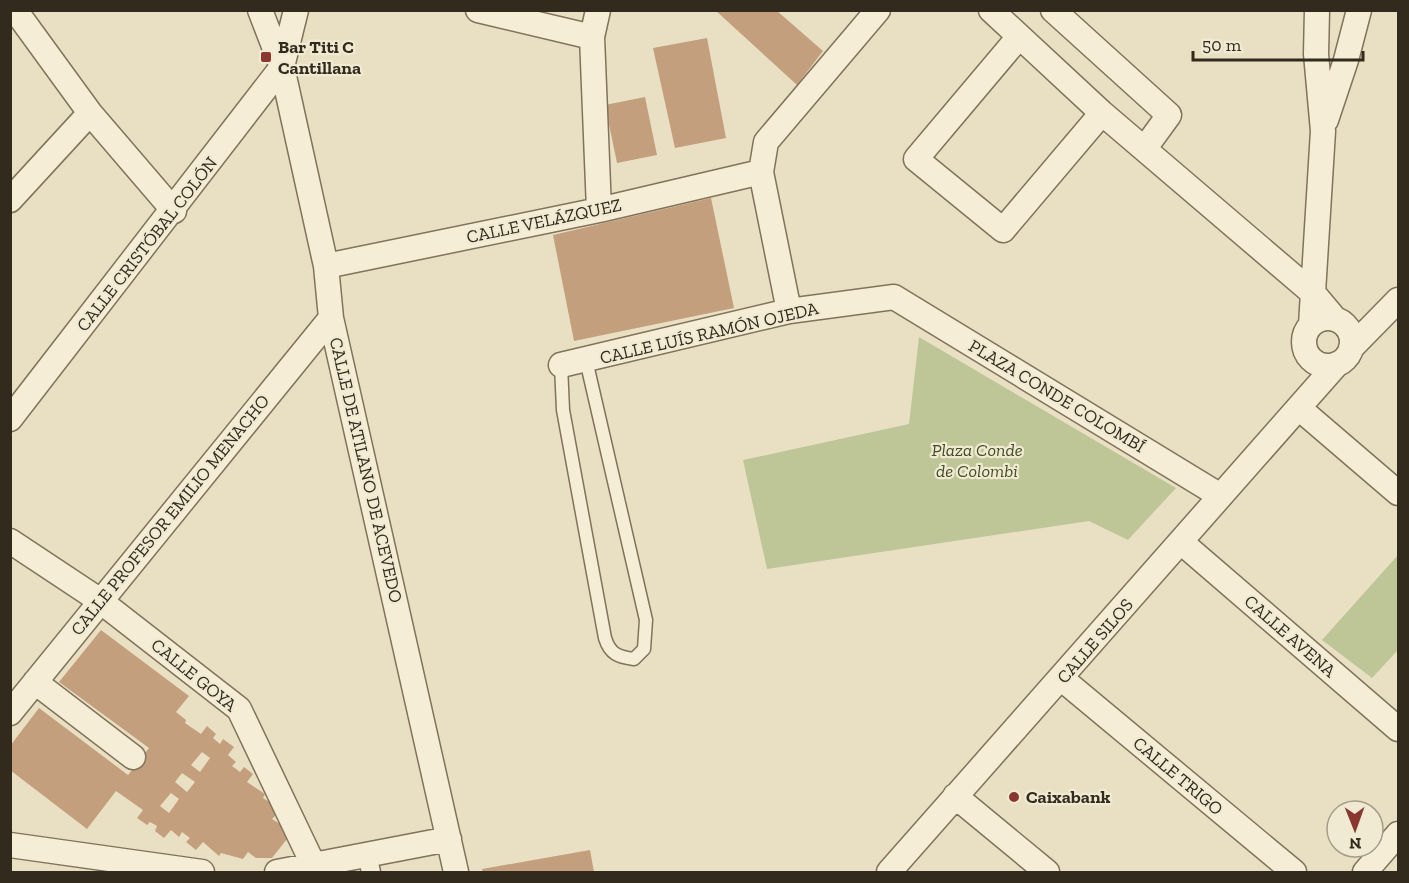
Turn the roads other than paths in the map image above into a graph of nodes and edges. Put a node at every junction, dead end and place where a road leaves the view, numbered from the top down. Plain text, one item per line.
1 (15, 10) edge
2 (260, 10) edge
3 (296, 10) edge
4 (478, 10) edge
5 (598, 10) edge
6 (878, 10) edge
7 (1053, 10) edge
8 (1317, 10) edge
9 (1359, 10) edge
10 (1002, 13) edge
11 (592, 37) junction
12 (1018, 38) junction
13 (282, 67) junction
14 (90, 113) junction
15 (1102, 113) junction
16 (1323, 131) junction
17 (1144, 148) junction
18 (761, 172) junction
19 (10, 200) edge
20 (600, 210) junction
21 (174, 211) junction
22 (326, 266) junction
23 (1314, 294) junction
24 (894, 297) joint
25 (1398, 300) edge
26 (789, 311) junction
27 (331, 318) junction
28 (1311, 325) junction
29 (1343, 340) junction
30 (1306, 352) junction
31 (586, 360) junction
32 (561, 365) joint
33 (1300, 409) junction
34 (10, 419) edge
35 (1398, 493) edge
36 (1220, 495) junction
37 (10, 541) edge
38 (1181, 542) junction
39 (99, 600) junction
40 (1062, 679) junction
41 (34, 682) junction
42 (10, 713) edge
43 (1398, 729) edge
44 (133, 757) dead end
45 (955, 796) junction
46 (1398, 834) edge
47 (449, 839) junction
48 (10, 845) edge
49 (369, 864) edge
50 (307, 868) edge
51 (202, 873) edge
52 (277, 873) edge
53 (456, 873) edge
54 (889, 873) edge
55 (1047, 873) edge
56 (1294, 873) edge
57 (1365, 873) edge

1 - 14 street
2 - 13 street, CALLE DE ATILANO DE ACEVEDO
3 - 13 street
4 - 11 street
5 - 11 street
6 - 18 street
7 - 17 street
8 - 16 street
9 - 16 street
10 - 12 street
11 - 20 street
12 - 15 street
12 - 15 street
13 - 21 street, CALLE CRISTÓBAL COLÓN
13 - 22 street, CALLE DE ATILANO DE ACEVEDO
14 - 19 street
14 - 21 street
15 - 17 street
16 - 23 street
17 - 23 street
18 - 20 street, CALLE VELÁZQUEZ
18 - 26 street
20 - 22 street, CALLE VELÁZQUEZ
21 - 34 street, CALLE CRISTÓBAL COLÓN
22 - 27 street, CALLE DE ATILANO DE ACEVEDO
23 - 28 street
23 - 29 street
24 - 26 street, CALLE LUÍS RAMÓN OJEDA
24 - 36 street, PLAZA CONDE COLOMBÍ
25 - 29 street, CALLE SILOS
26 - 31 street, CALLE LUÍS RAMÓN OJEDA
27 - 39 street, CALLE PROFESOR EMILIO MENACHO
27 - 47 street, CALLE DE ATILANO DE ACEVEDO
28 - 29 street
28 - 30 street
29 - 30 street
29 - 33 street, CALLE SILOS
30 - 33 street
31 - 32 street, CALLE LUÍS RAMÓN OJEDA
31 - 32 lane
33 - 35 street
33 - 36 street, CALLE SILOS
36 - 38 street, CALLE SILOS
37 - 39 street, CALLE GOYA
38 - 40 street, CALLE SILOS
38 - 43 street, CALLE AVENA
39 - 41 street, CALLE PROFESOR EMILIO MENACHO
39 - 50 street, CALLE GOYA
40 - 45 street, CALLE SILOS
40 - 56 street, CALLE TRIGO
41 - 42 street, CALLE PROFESOR EMILIO MENACHO
41 - 44 street
45 - 54 street, CALLE SILOS
45 - 55 street
46 - 57 street
47 - 49 street
47 - 53 street, CALLE DE ATILANO DE ACEVEDO
48 - 51 street
49 - 50 street
50 - 52 street

